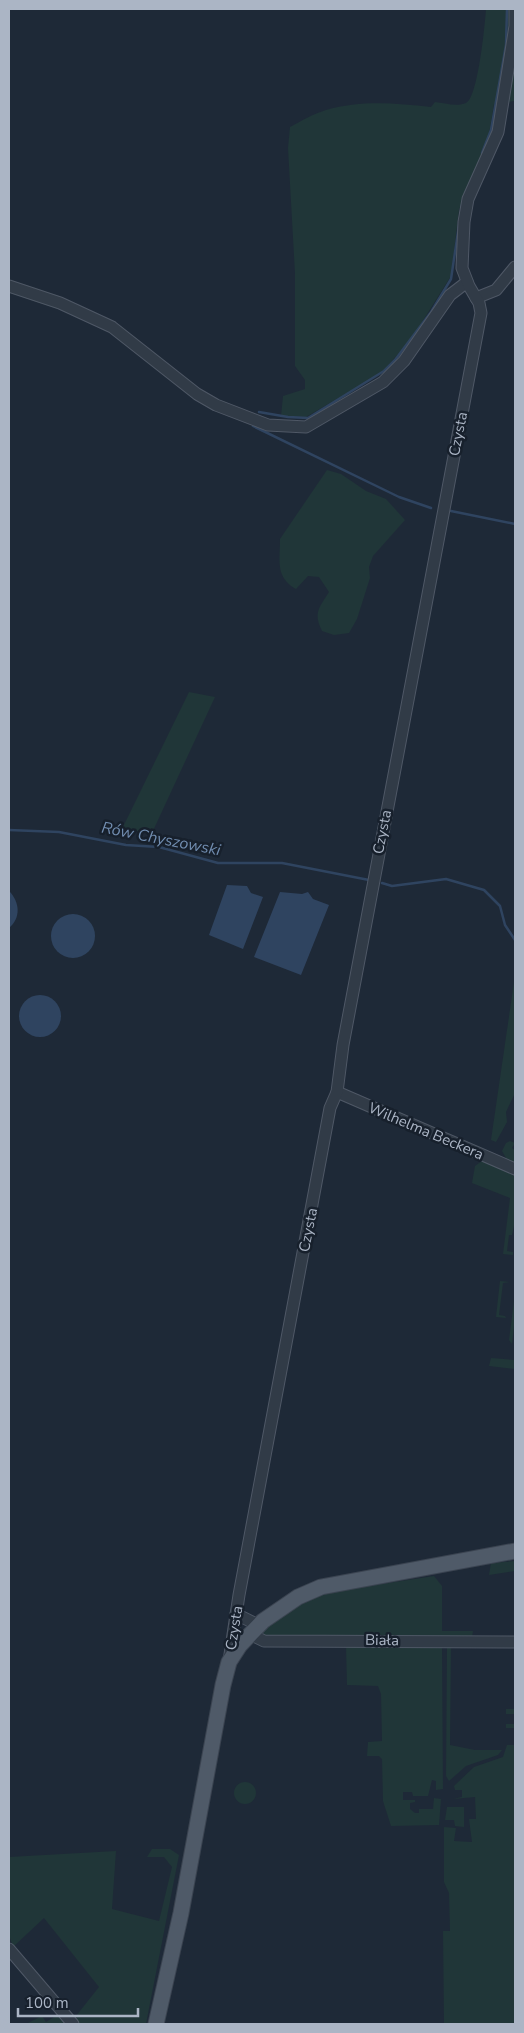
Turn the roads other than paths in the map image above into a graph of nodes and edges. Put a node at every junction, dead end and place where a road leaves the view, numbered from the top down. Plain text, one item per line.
1 (515, 9) edge
2 (515, 267) edge
3 (467, 282) junction
4 (9, 286) edge
5 (476, 298) junction
6 (337, 1092) junction
7 (515, 1169) edge
8 (515, 1551) edge
9 (236, 1614) junction
10 (254, 1630) junction
11 (515, 1642) edge
12 (229, 1662) junction
13 (9, 1949) edge
14 (73, 2024) edge
15 (156, 2024) edge

1 - 3 street, Czysta
2 - 5 street
3 - 4 street
3 - 5 street, Czysta
5 - 6 street, Czysta
6 - 7 street, Wilhelma Beckera
6 - 9 street, Czysta
8 - 10 main road, Czysta
9 - 10 street, Biała
9 - 12 street, Czysta
10 - 11 street, Biała
10 - 12 main road, Czysta
12 - 15 main road, Czysta
13 - 14 street

